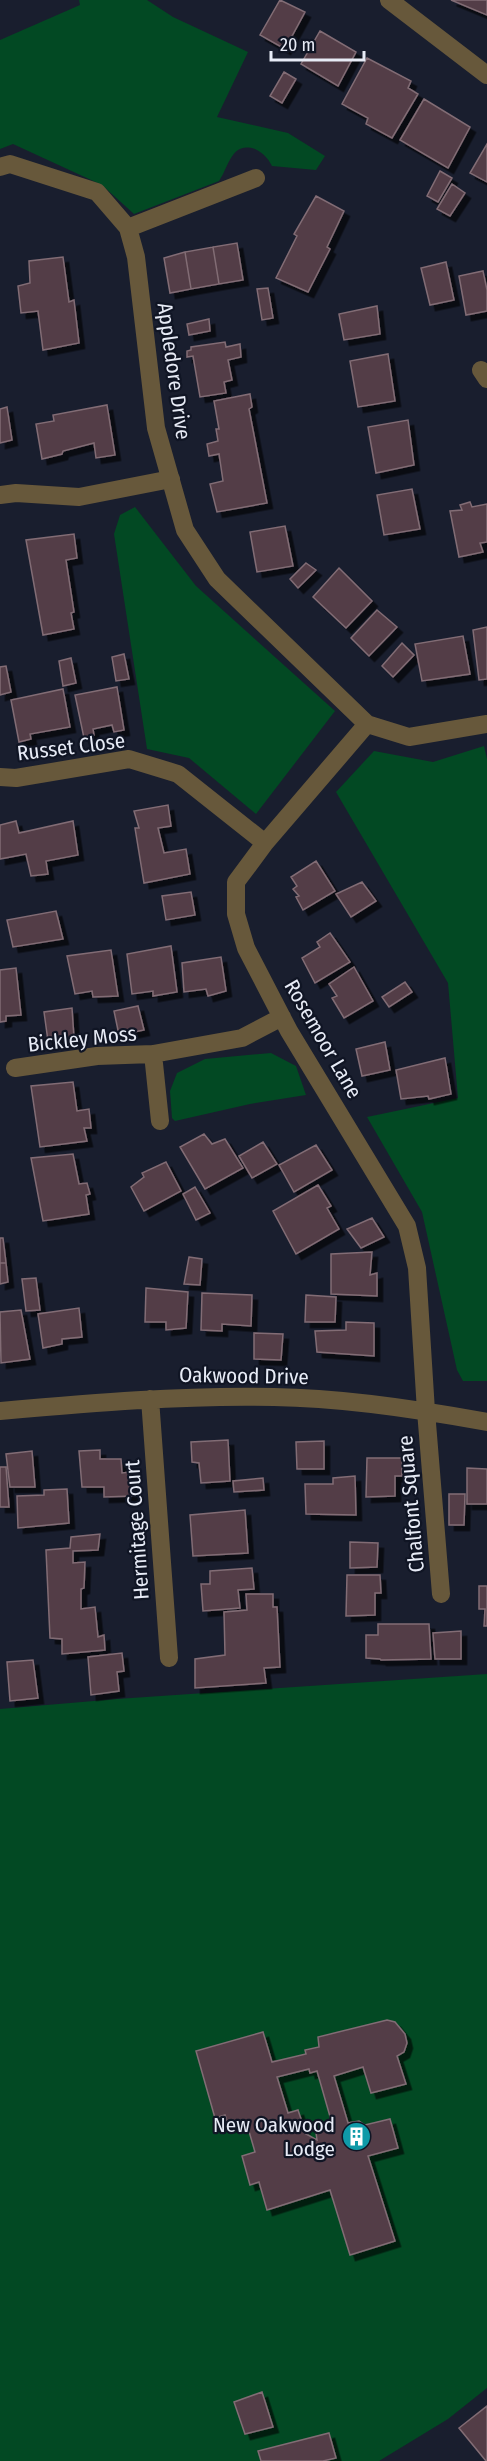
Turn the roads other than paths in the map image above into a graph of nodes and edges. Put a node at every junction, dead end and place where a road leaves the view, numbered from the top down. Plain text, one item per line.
1 (389, 0) edge
2 (487, 75) edge
3 (0, 167) edge
4 (256, 178) dead end
5 (128, 228) junction
6 (171, 479) junction
7 (0, 495) edge
8 (367, 724) junction
9 (487, 724) edge
10 (0, 777) edge
11 (265, 843) junction
12 (282, 1017) junction
13 (153, 1054) junction
14 (15, 1068) dead end
15 (160, 1121) dead end
16 (150, 1399) junction
17 (0, 1411) edge
18 (426, 1411) junction
19 (487, 1422) edge
20 (441, 1594) dead end
21 (169, 1658) dead end

1 - 2 street
3 - 5 street, Appledore Drive
4 - 5 street
5 - 6 street, Appledore Drive
6 - 7 street
6 - 8 street, Appledore Drive
8 - 9 street, Appledore Drive
8 - 11 street, Rosemoor Lane
10 - 11 street, Russet Close
11 - 12 street, Rosemoor Lane
12 - 13 street, Bickley Moss
12 - 18 street, Rosemoor Lane
13 - 14 street, Bickley Moss
13 - 15 street, Bickley Moss
16 - 17 street, Oakwood Drive
16 - 18 street, Oakwood Drive
16 - 21 street, Hermitage Court
18 - 19 street, Oakwood Drive
18 - 20 street, Chalfont Square

